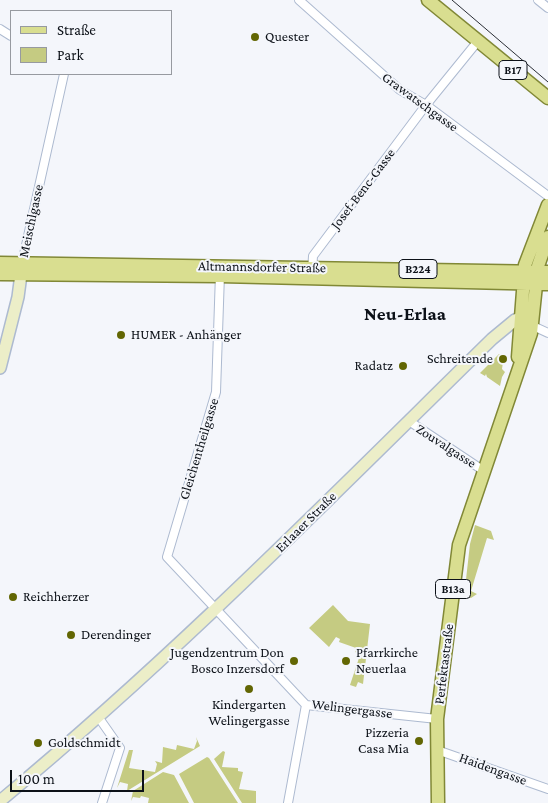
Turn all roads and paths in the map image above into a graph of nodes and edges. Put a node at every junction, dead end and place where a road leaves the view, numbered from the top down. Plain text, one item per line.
1 (299, 0) edge
2 (428, 0) edge
3 (538, 0) edge
4 (548, 8) edge
5 (478, 41) junction
6 (64, 75) edge
7 (548, 98) edge
8 (426, 105) junction
9 (548, 196) edge
10 (548, 205) edge
11 (548, 236) edge
12 (0, 263) edge
13 (22, 268) junction
14 (220, 271) junction
15 (312, 273) junction
16 (0, 274) edge
17 (534, 277) edge
18 (522, 317) junction
19 (533, 326) junction
20 (548, 333) edge
21 (0, 368) edge
22 (513, 384) junction
23 (409, 421) junction
24 (484, 471) junction
25 (216, 610) junction
26 (306, 704) junction
27 (99, 718) junction
28 (437, 719) junction
29 (437, 750) junction
30 (548, 789) edge
31 (0, 801) edge
32 (102, 803) edge
33 (288, 803) edge
34 (438, 803) edge

1 - 8 street, Grawatschgasse
2 - 5 main road, B17
3 - 4 street
5 - 7 main road, B17
5 - 8 street, Josef-Benc-Gasse
6 - 13 street, Meischlgasse
8 - 9 street, Grawatschgasse
8 - 15 street, Josef-Benc-Gasse
10 - 17 main road, B13a
11 - 17 main road, B13a
12 - 13 main road, Altmannsdorfer Straße / B224
13 - 14 main road, Altmannsdorfer Straße / B224
13 - 16 main road, Altmannsdorfer Straße / B224
13 - 21 street, Meischlgasse
14 - 15 main road, Altmannsdorfer Straße / B224
14 - 25 street, Gleichentheilgasse
15 - 17 main road, Altmannsdorfer Straße / B224
17 - 18 main road, B13a
17 - 19 main road, B13a
18 - 22 main road, Perfektastraße / B13a
18 - 23 street, Erlaaer Straße
19 - 20 street
19 - 22 main road, Perfektastraße / B13a
22 - 24 main road, Perfektastraße / B13a
23 - 24 street, Zouvalgasse
23 - 25 street, Erlaaer Straße
24 - 28 main road, Perfektastraße / B13a
25 - 26 street, Welingergasse
25 - 27 street, Erlaaer Straße
26 - 28 street, Welingergasse
26 - 33 street
27 - 31 street, Erlaaer Straße
27 - 32 street
28 - 29 main road, Perfektastraße / B13a
29 - 30 street, Haidengasse
29 - 34 main road, Perfektastraße / B13a

